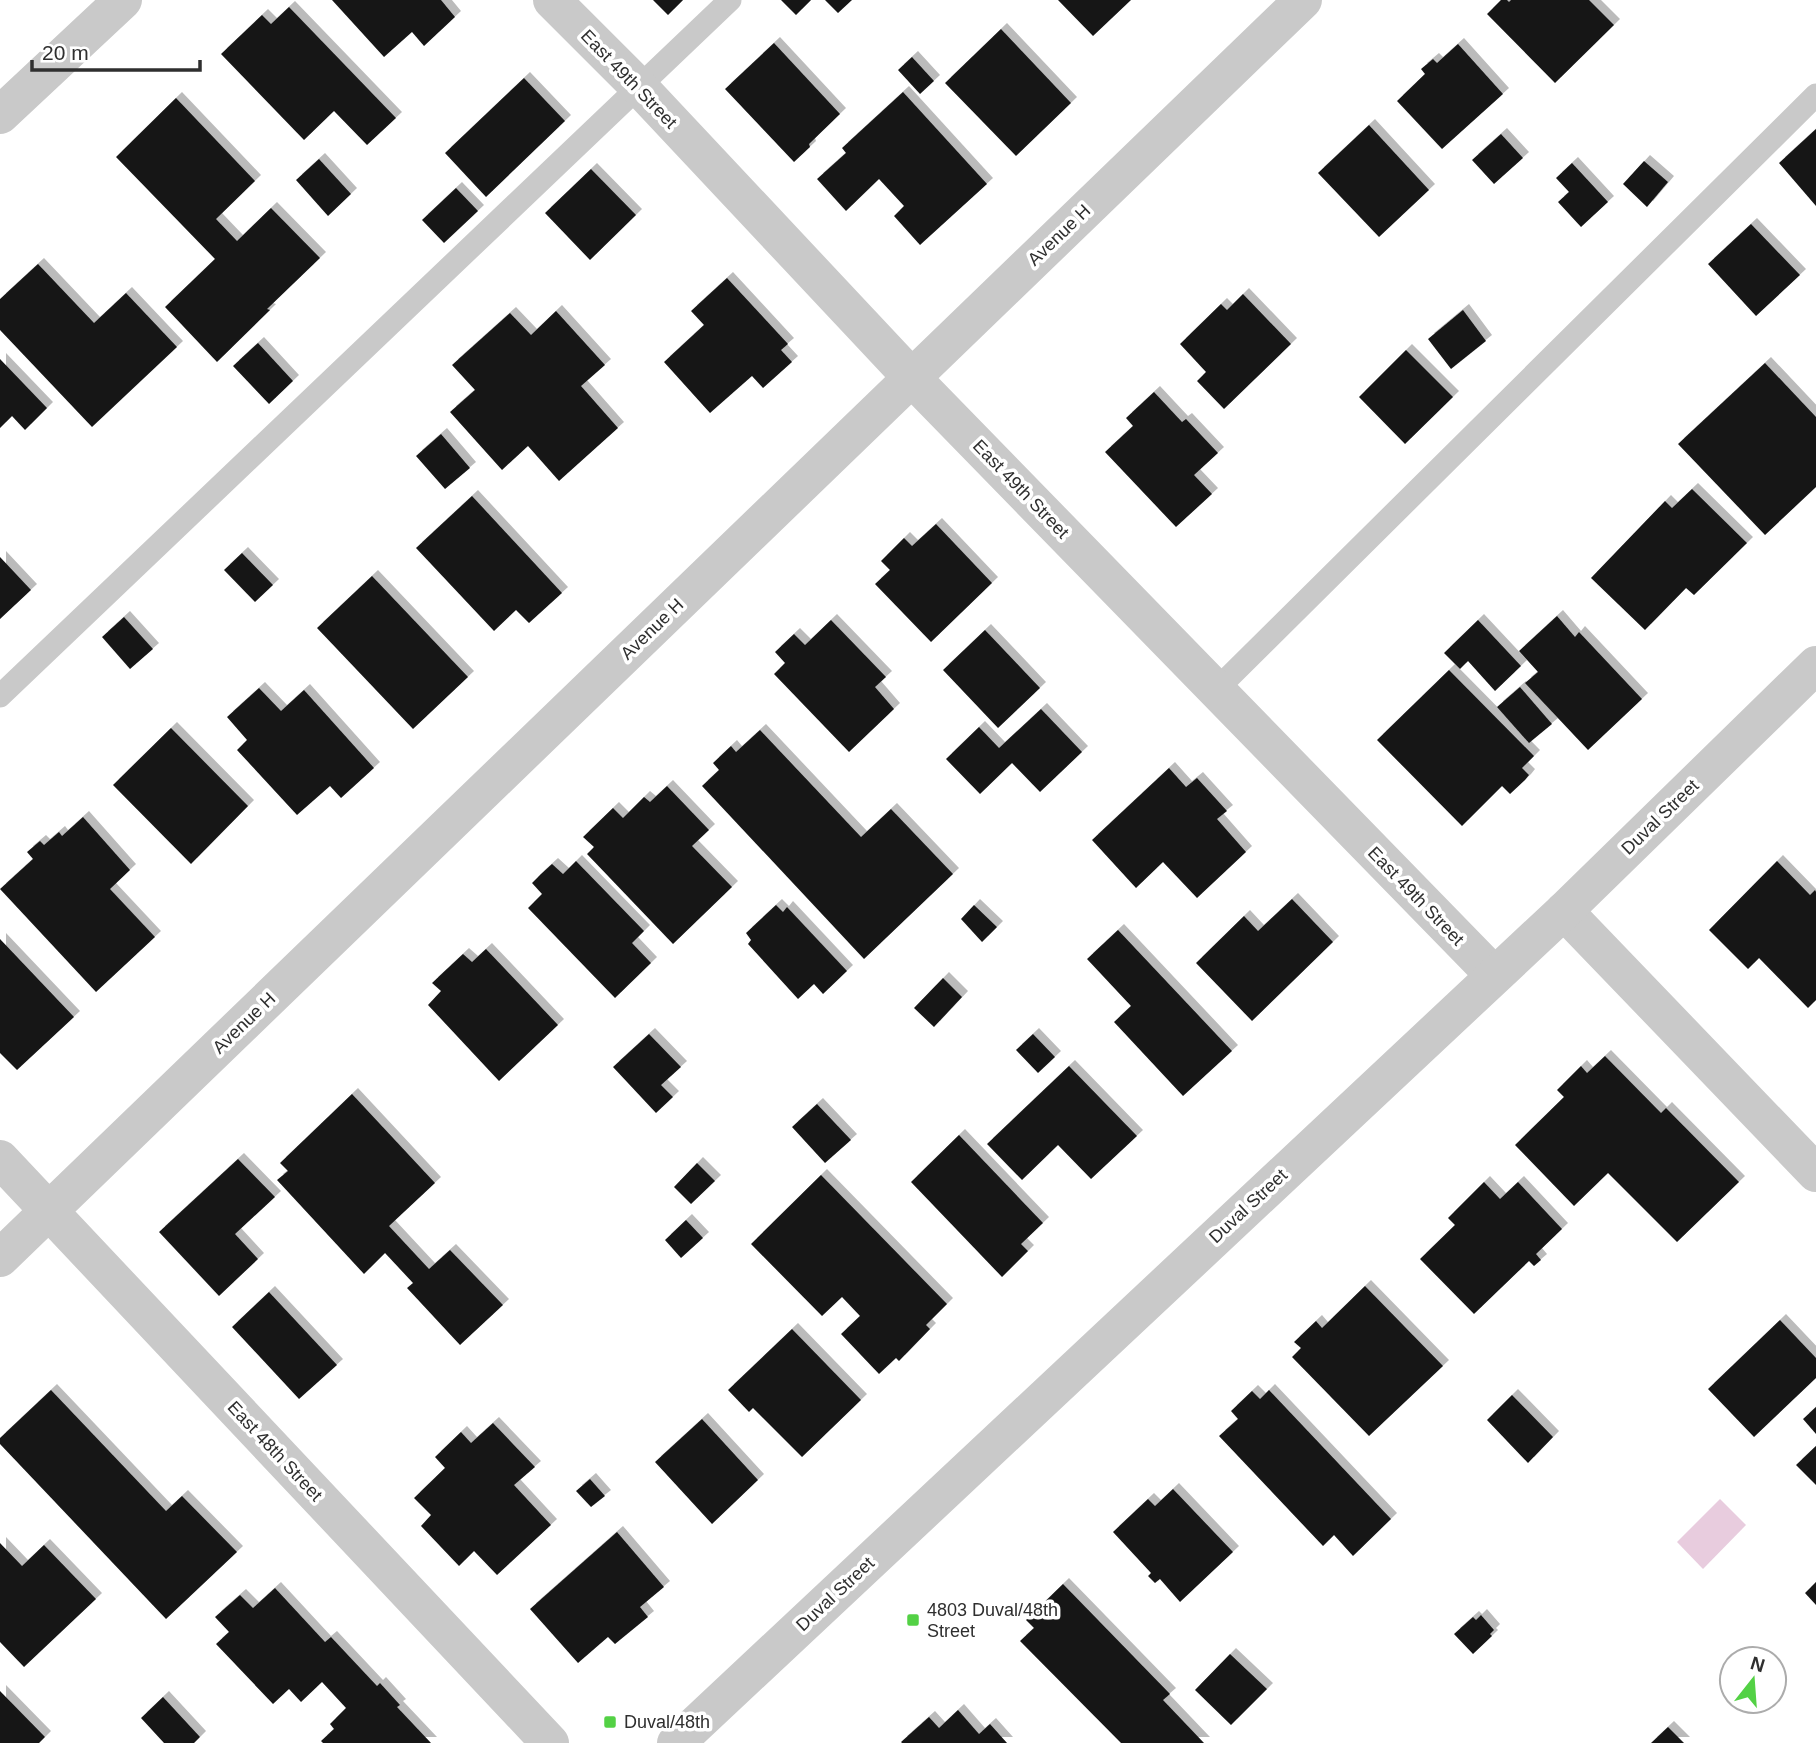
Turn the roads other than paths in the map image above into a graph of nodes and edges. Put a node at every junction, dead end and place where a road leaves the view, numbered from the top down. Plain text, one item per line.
1 (123, 0) edge
2 (552, 0) edge
3 (730, 0) edge
4 (1303, 0) edge
5 (639, 88) junction
6 (1816, 96) edge
7 (0, 115) edge
8 (912, 378) junction
9 (1816, 665) edge
10 (1217, 689) junction
11 (0, 696) edge
12 (1564, 911) junction
13 (1494, 975) junction
14 (0, 1158) edge
15 (1816, 1173) edge
16 (50, 1211) junction
17 (0, 1258) edge
18 (550, 1743) edge
19 (676, 1743) edge

1 - 7 street
2 - 5 street, East 49th Street
3 - 5 lane
4 - 8 street, Avenue H
5 - 8 street, East 49th Street
5 - 11 lane
6 - 10 lane
8 - 10 street, East 49th Street
8 - 16 street, Avenue H
9 - 12 street, Duval Street
10 - 13 street, East 49th Street
12 - 13 street, Duval Street
12 - 15 street
13 - 19 street, Duval Street
14 - 16 street, East 48th Street
16 - 17 street, Avenue H
16 - 18 street, East 48th Street

